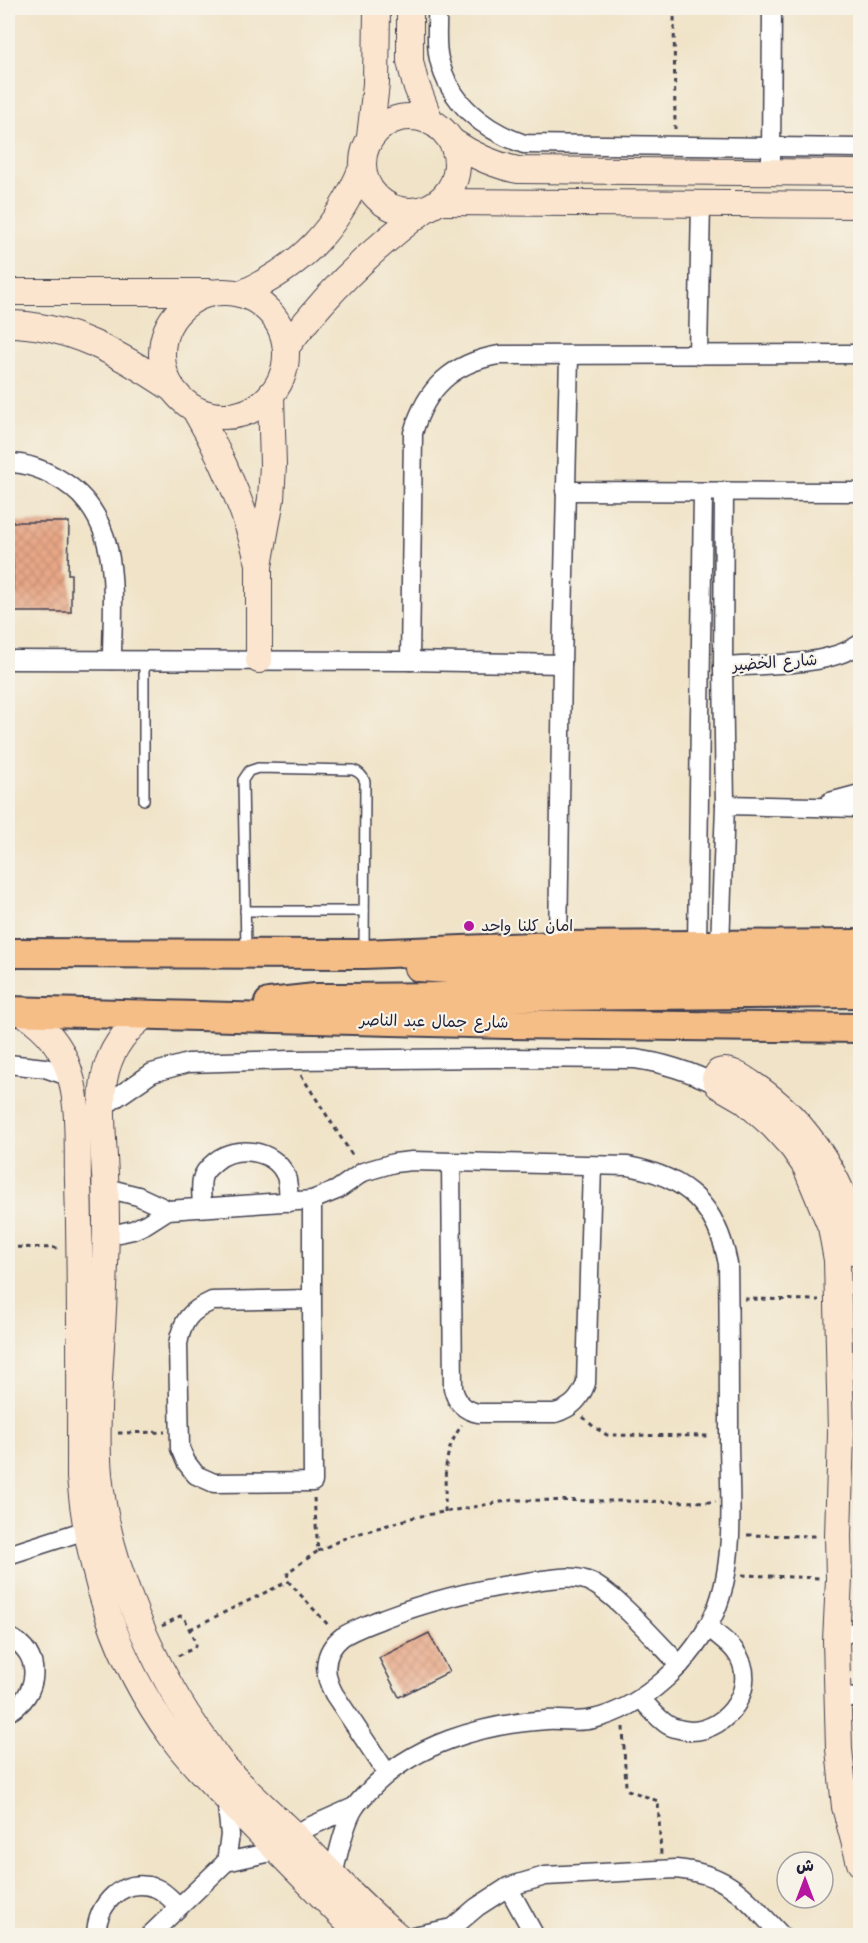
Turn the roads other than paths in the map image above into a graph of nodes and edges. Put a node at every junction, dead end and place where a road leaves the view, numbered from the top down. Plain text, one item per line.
1 (377, 8) edge
2 (410, 8) edge
3 (437, 8) edge
4 (772, 8) edge
5 (430, 120) junction
6 (370, 137) junction
7 (453, 142) junction
8 (861, 148) edge
9 (771, 160) junction
10 (362, 168) junction
11 (861, 173) edge
12 (701, 204) junction
13 (433, 205) junction
14 (861, 205) edge
15 (8, 292) edge
16 (212, 292) junction
17 (241, 294) junction
18 (8, 324) edge
19 (286, 346) junction
20 (698, 354) junction
21 (861, 354) edge
22 (569, 356) junction
23 (171, 388) junction
24 (271, 396) junction
25 (195, 410) junction
26 (8, 463) edge
27 (565, 491) junction
28 (703, 492) junction
29 (724, 492) junction
30 (861, 492) edge
31 (259, 566) junction
32 (861, 644) edge
33 (8, 660) edge
34 (112, 660) junction
35 (144, 660) junction
36 (259, 660) junction
37 (410, 661) junction
38 (562, 664) junction
39 (723, 667) junction
40 (861, 794) edge
41 (144, 800) dead end
42 (725, 805) junction
43 (803, 807) junction
44 (861, 808) edge
45 (245, 911) junction
46 (364, 911) junction
47 (861, 944) edge
48 (558, 946) junction
49 (709, 946) junction
50 (246, 952) junction
51 (8, 953) edge
52 (364, 954) junction
53 (861, 966) edge
54 (861, 993) edge
55 (14, 1011) edge
56 (147, 1014) junction
57 (221, 1016) junction
58 (861, 1028) edge
59 (8, 1064) edge
60 (71, 1077) junction
61 (717, 1085) junction
62 (89, 1109) junction
63 (451, 1162) junction
64 (592, 1166) junction
65 (106, 1188) junction
66 (312, 1200) junction
67 (289, 1202) junction
68 (202, 1207) junction
69 (168, 1209) junction
70 (106, 1236) junction
71 (80, 1242) junction
72 (861, 1255) edge
73 (312, 1299) junction
74 (89, 1477) junction
75 (86, 1530) junction
76 (8, 1555) edge
77 (707, 1626) junction
78 (861, 1632) edge
79 (8, 1637) edge
80 (836, 1641) junction
81 (680, 1665) junction
82 (849, 1695) edge
83 (641, 1699) junction
84 (8, 1712) edge
85 (387, 1773) junction
86 (226, 1797) junction
87 (354, 1807) junction
88 (285, 1842) junction
89 (226, 1862) junction
90 (861, 1863) edge
91 (333, 1876) junction
92 (508, 1887) junction
93 (178, 1906) junction
94 (362, 1926) edge
95 (451, 1932) edge
96 (96, 1935) edge
97 (148, 1935) edge
98 (399, 1935) edge
99 (413, 1935) edge
100 (535, 1935) edge
101 (782, 1935) edge

1 - 6 street
2 - 5 street
3 - 9 street
4 - 9 street
5 - 6 street
5 - 7 street
6 - 10 street
7 - 9 street
7 - 13 street
8 - 9 street
9 - 11 street
10 - 13 street
10 - 17 street
12 - 13 street
12 - 14 street
12 - 20 street
13 - 19 street
15 - 16 street
16 - 17 street
16 - 23 street
17 - 19 street
18 - 23 street
19 - 24 street
20 - 21 street
20 - 22 street
22 - 27 street
22 - 37 street
23 - 25 street
24 - 25 street
24 - 31 street
25 - 31 street
26 - 34 street
27 - 28 street
27 - 38 street
28 - 29 street
28 - 49 street
29 - 30 street
29 - 39 street
31 - 36 street
32 - 39 street, شارع الخضير
33 - 34 street
34 - 35 street
35 - 36 street
35 - 41 lane
36 - 37 street
37 - 38 street
38 - 48 street
39 - 42 street
40 - 43 street
42 - 43 street
42 - 49 street
43 - 44 street
45 - 46 lane
45 - 46 lane
45 - 50 lane
46 - 52 lane
47 - 49 main road
48 - 49 main road
48 - 52 main road
50 - 51 main road
50 - 52 main road
52 - 53 main road
54 - 57 main road
55 - 56 main road, شارع جمال عبد الناصر
55 - 60 street
56 - 57 main road, شارع جمال عبد الناصر
56 - 62 street
57 - 58 main road, شارع جمال عبد الناصر
59 - 60 street
60 - 62 street
61 - 62 street
61 - 72 street
61 - 80 street
62 - 65 street
62 - 71 street
63 - 64 street
63 - 64 street
63 - 66 street
64 - 77 street
65 - 69 street
65 - 70 street
66 - 67 street
66 - 73 street
67 - 68 street
67 - 68 street
68 - 69 street
69 - 70 street
70 - 71 street
70 - 74 street
71 - 74 street
73 - 73 street
74 - 75 street
74 - 88 street
75 - 76 street
75 - 86 street
77 - 81 street
77 - 83 street
78 - 80 street
79 - 84 street
80 - 82 street
81 - 83 street
81 - 85 street
82 - 90 street
83 - 85 street
85 - 87 street
86 - 88 street
86 - 89 street
87 - 88 street
87 - 91 street
88 - 89 street
88 - 91 street
88 - 94 street
89 - 93 street
91 - 94 street
92 - 95 street
92 - 100 street
92 - 101 street
93 - 96 street
93 - 97 street
94 - 98 street
95 - 99 street

